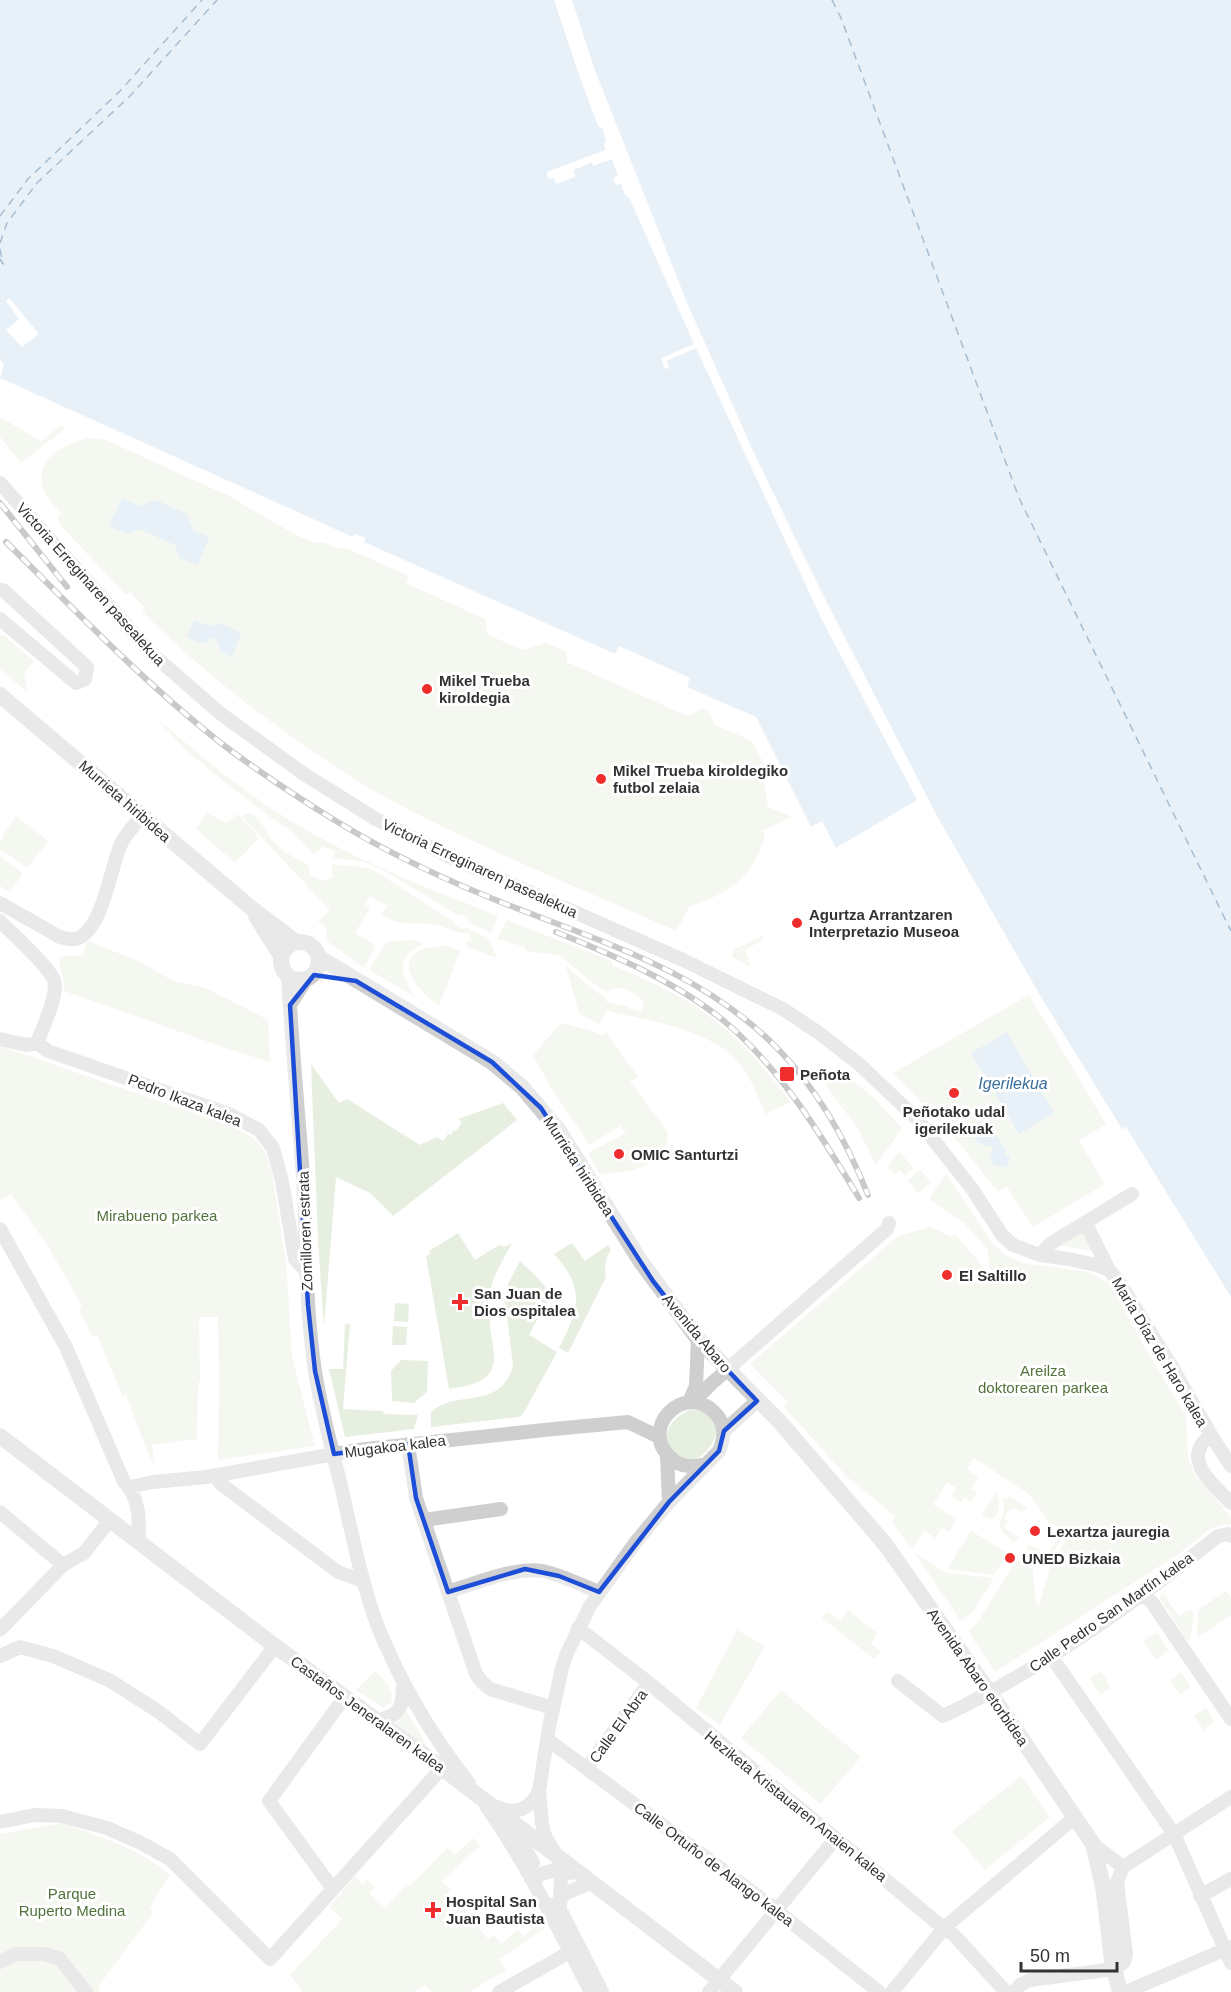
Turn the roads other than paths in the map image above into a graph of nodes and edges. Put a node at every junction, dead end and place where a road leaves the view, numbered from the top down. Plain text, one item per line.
1 (0, 483) edge
2 (0, 590) edge
3 (0, 619) edge
4 (0, 695) edge
5 (142, 816) junction
6 (0, 903) edge
7 (250, 907) junction
8 (0, 921) edge
9 (296, 942) junction
10 (281, 956) junction
11 (320, 958) junction
12 (288, 977) junction
13 (310, 977) junction
14 (356, 981) junction
15 (290, 1005) junction
16 (0, 1039) edge
17 (37, 1043) junction
18 (1132, 1194) dead end
19 (889, 1223) dead end
20 (1080, 1226) junction
21 (0, 1229) edge
22 (1040, 1255) junction
23 (641, 1262) joint
24 (1109, 1270) junction
25 (306, 1271) junction
26 (699, 1339) junction
27 (727, 1370) junction
28 (757, 1401) junction
29 (691, 1402) junction
30 (724, 1431) junction
31 (1211, 1435) junction
32 (0, 1436) edge
33 (659, 1437) junction
34 (408, 1444) junction
35 (334, 1455) junction
36 (667, 1455) junction
37 (706, 1464) junction
38 (1231, 1466) edge
39 (215, 1475) junction
40 (130, 1487) junction
41 (669, 1502) junction
42 (1231, 1503) edge
43 (501, 1509) dead end
44 (0, 1512) edge
45 (110, 1520) junction
46 (424, 1520) junction
47 (1231, 1536) edge
48 (138, 1542) junction
49 (63, 1565) junction
50 (363, 1581) junction
51 (448, 1592) junction
52 (599, 1592) junction
53 (1141, 1595) junction
54 (2, 1628) edge
55 (578, 1628) junction
56 (275, 1646) junction
57 (20, 1647) junction
58 (0, 1656) edge
59 (1051, 1656) junction
60 (898, 1681) dead end
61 (403, 1683) junction
62 (649, 1683) junction
63 (990, 1694) junction
64 (344, 1698) junction
65 (553, 1708) junction
66 (1231, 1719) edge
67 (375, 1721) junction
68 (547, 1739) junction
69 (442, 1768) junction
70 (587, 1768) junction
71 (539, 1791) junction
72 (1231, 1797) edge
73 (483, 1801) junction
74 (1074, 1818) junction
75 (0, 1822) edge
76 (512, 1822) junction
77 (1174, 1834) junction
78 (836, 1838) junction
79 (1093, 1844) junction
80 (560, 1865) junction
81 (1123, 1867) junction
82 (537, 1879) junction
83 (586, 1879) junction
84 (1231, 1879) edge
85 (333, 1889) junction
86 (1200, 1896) junction
87 (560, 1904) junction
88 (776, 1910) junction
89 (945, 1927) junction
90 (1228, 1948) edge
91 (570, 1952) junction
92 (0, 1962) edge
93 (1231, 1963) edge
94 (1114, 1969) junction
95 (714, 1986) edge
96 (87, 1992) edge
97 (499, 1992) edge
98 (591, 1992) edge
99 (602, 1992) edge
100 (735, 1992) edge
101 (879, 1992) edge
102 (892, 1992) edge
103 (1006, 1992) edge
104 (1014, 1992) edge
105 (1120, 1992) edge
106 (1126, 1992) edge

1 - 22 street, Victoria Erreginaren pasealekua
2 - 3 street
4 - 5 street, Murrieta hiribidea
5 - 6 street
5 - 7 street, Murrieta hiribidea
7 - 9 street, Murrieta hiribidea
7 - 10 street, Murrieta hiribidea
8 - 17 street
9 - 10 street
9 - 11 street
10 - 12 street
11 - 13 street
11 - 14 street, Murrieta hiribidea
12 - 13 street
12 - 15 street, Zomilloren estrata
13 - 14 street, Murrieta hiribidea
13 - 15 street
14 - 23 street, Murrieta hiribidea
15 - 25 street, Zomilloren estrata
16 - 17 street, Pedro Ikaza kalea
17 - 25 street, Pedro Ikaza kalea
18 - 20 street
19 - 27 street
20 - 22 street
20 - 24 street, María Díaz de Haro kalea
21 - 40 street
22 - 24 street, Victoria Erreginaren pasealekua
23 - 26 street, Avenida Abaro
24 - 31 street, María Díaz de Haro kalea
25 - 35 street, Zomilloren estrata
26 - 27 street, Avenida Abaro
26 - 29 street
27 - 28 street, Avenida Abaro
27 - 29 street
28 - 30 street
28 - 63 street, Avenida Abaro etorbidea
29 - 30 street
29 - 33 street
30 - 37 street
31 - 38 street, María Díaz de Haro kalea
31 - 42 street
32 - 45 street, Castaños Jeneralaren kalea
33 - 34 street, Mugakoa kalea
33 - 36 street
34 - 35 street, Mugakoa kalea
34 - 46 street
35 - 39 street, Mugakoa kalea
35 - 50 street, Zomilloren estrata
36 - 37 street
36 - 41 street
37 - 41 street
39 - 40 street, Mugakoa kalea
39 - 50 street
40 - 48 street
41 - 52 street
43 - 46 street
44 - 49 street
45 - 48 street, Castaños Jeneralaren kalea
45 - 49 street
46 - 51 street
47 - 53 street, Calle Pedro San Martín kalea
48 - 56 street, Castaños Jeneralaren kalea
49 - 54 street
50 - 61 street, Zomilloren estrata
51 - 52 street
51 - 65 street
52 - 55 street
53 - 59 street, Calle Pedro San Martín kalea
53 - 66 street
54 - 57 street
55 - 62 street, Heziketa Kristauaren Anaien kalea
55 - 65 street
56 - 57 street
56 - 64 street, Castaños Jeneralaren kalea
57 - 58 street
59 - 63 street, Calle Pedro San Martín kalea
59 - 77 street
60 - 63 street, Calle Pedro San Martín kalea
61 - 67 street
61 - 73 street, Zomilloren estrata
62 - 70 street, Calle El Abra
62 - 78 street, Heziketa Kristauaren Anaien kalea
63 - 74 street, Avenida Abaro etorbidea
64 - 67 street, Castaños Jeneralaren kalea
64 - 85 street
65 - 68 street
67 - 69 street, Castaños Jeneralaren kalea
68 - 70 street, Calle Ortuño de Alango kalea
68 - 71 street
69 - 73 street, Castaños Jeneralaren kalea
69 - 85 street
70 - 88 street, Calle Ortuño de Alango kalea
71 - 73 street
71 - 80 street
72 - 77 street
73 - 76 street, Castaños Jeneralaren kalea
73 - 82 street, Zomilloren estrata
74 - 79 street, Avenida Abaro etorbidea
74 - 89 street
75 - 85 street
76 - 80 street, Castaños Jeneralaren kalea
76 - 82 street
77 - 81 street
77 - 86 street
78 - 88 street
78 - 89 street, Heziketa Kristauaren Anaien kalea
79 - 81 street
79 - 94 street, Avenida Abaro etorbidea
80 - 82 street
80 - 83 street, Castaños Jeneralaren kalea
80 - 87 street
81 - 94 street
82 - 87 street
82 - 91 street
83 - 87 street
83 - 95 street, Castaños Jeneralaren kalea
84 - 86 street
86 - 90 street
87 - 99 street
88 - 95 street
88 - 101 street, Calle Ortuño de Alango kalea
89 - 102 street
89 - 103 street, Heziketa Kristauaren Anaien kalea
90 - 93 street
90 - 106 street
91 - 97 street
91 - 98 street
92 - 96 street
94 - 104 street
94 - 105 street, Avenida Abaro etorbidea
95 - 100 street, Castaños Jeneralaren kalea

